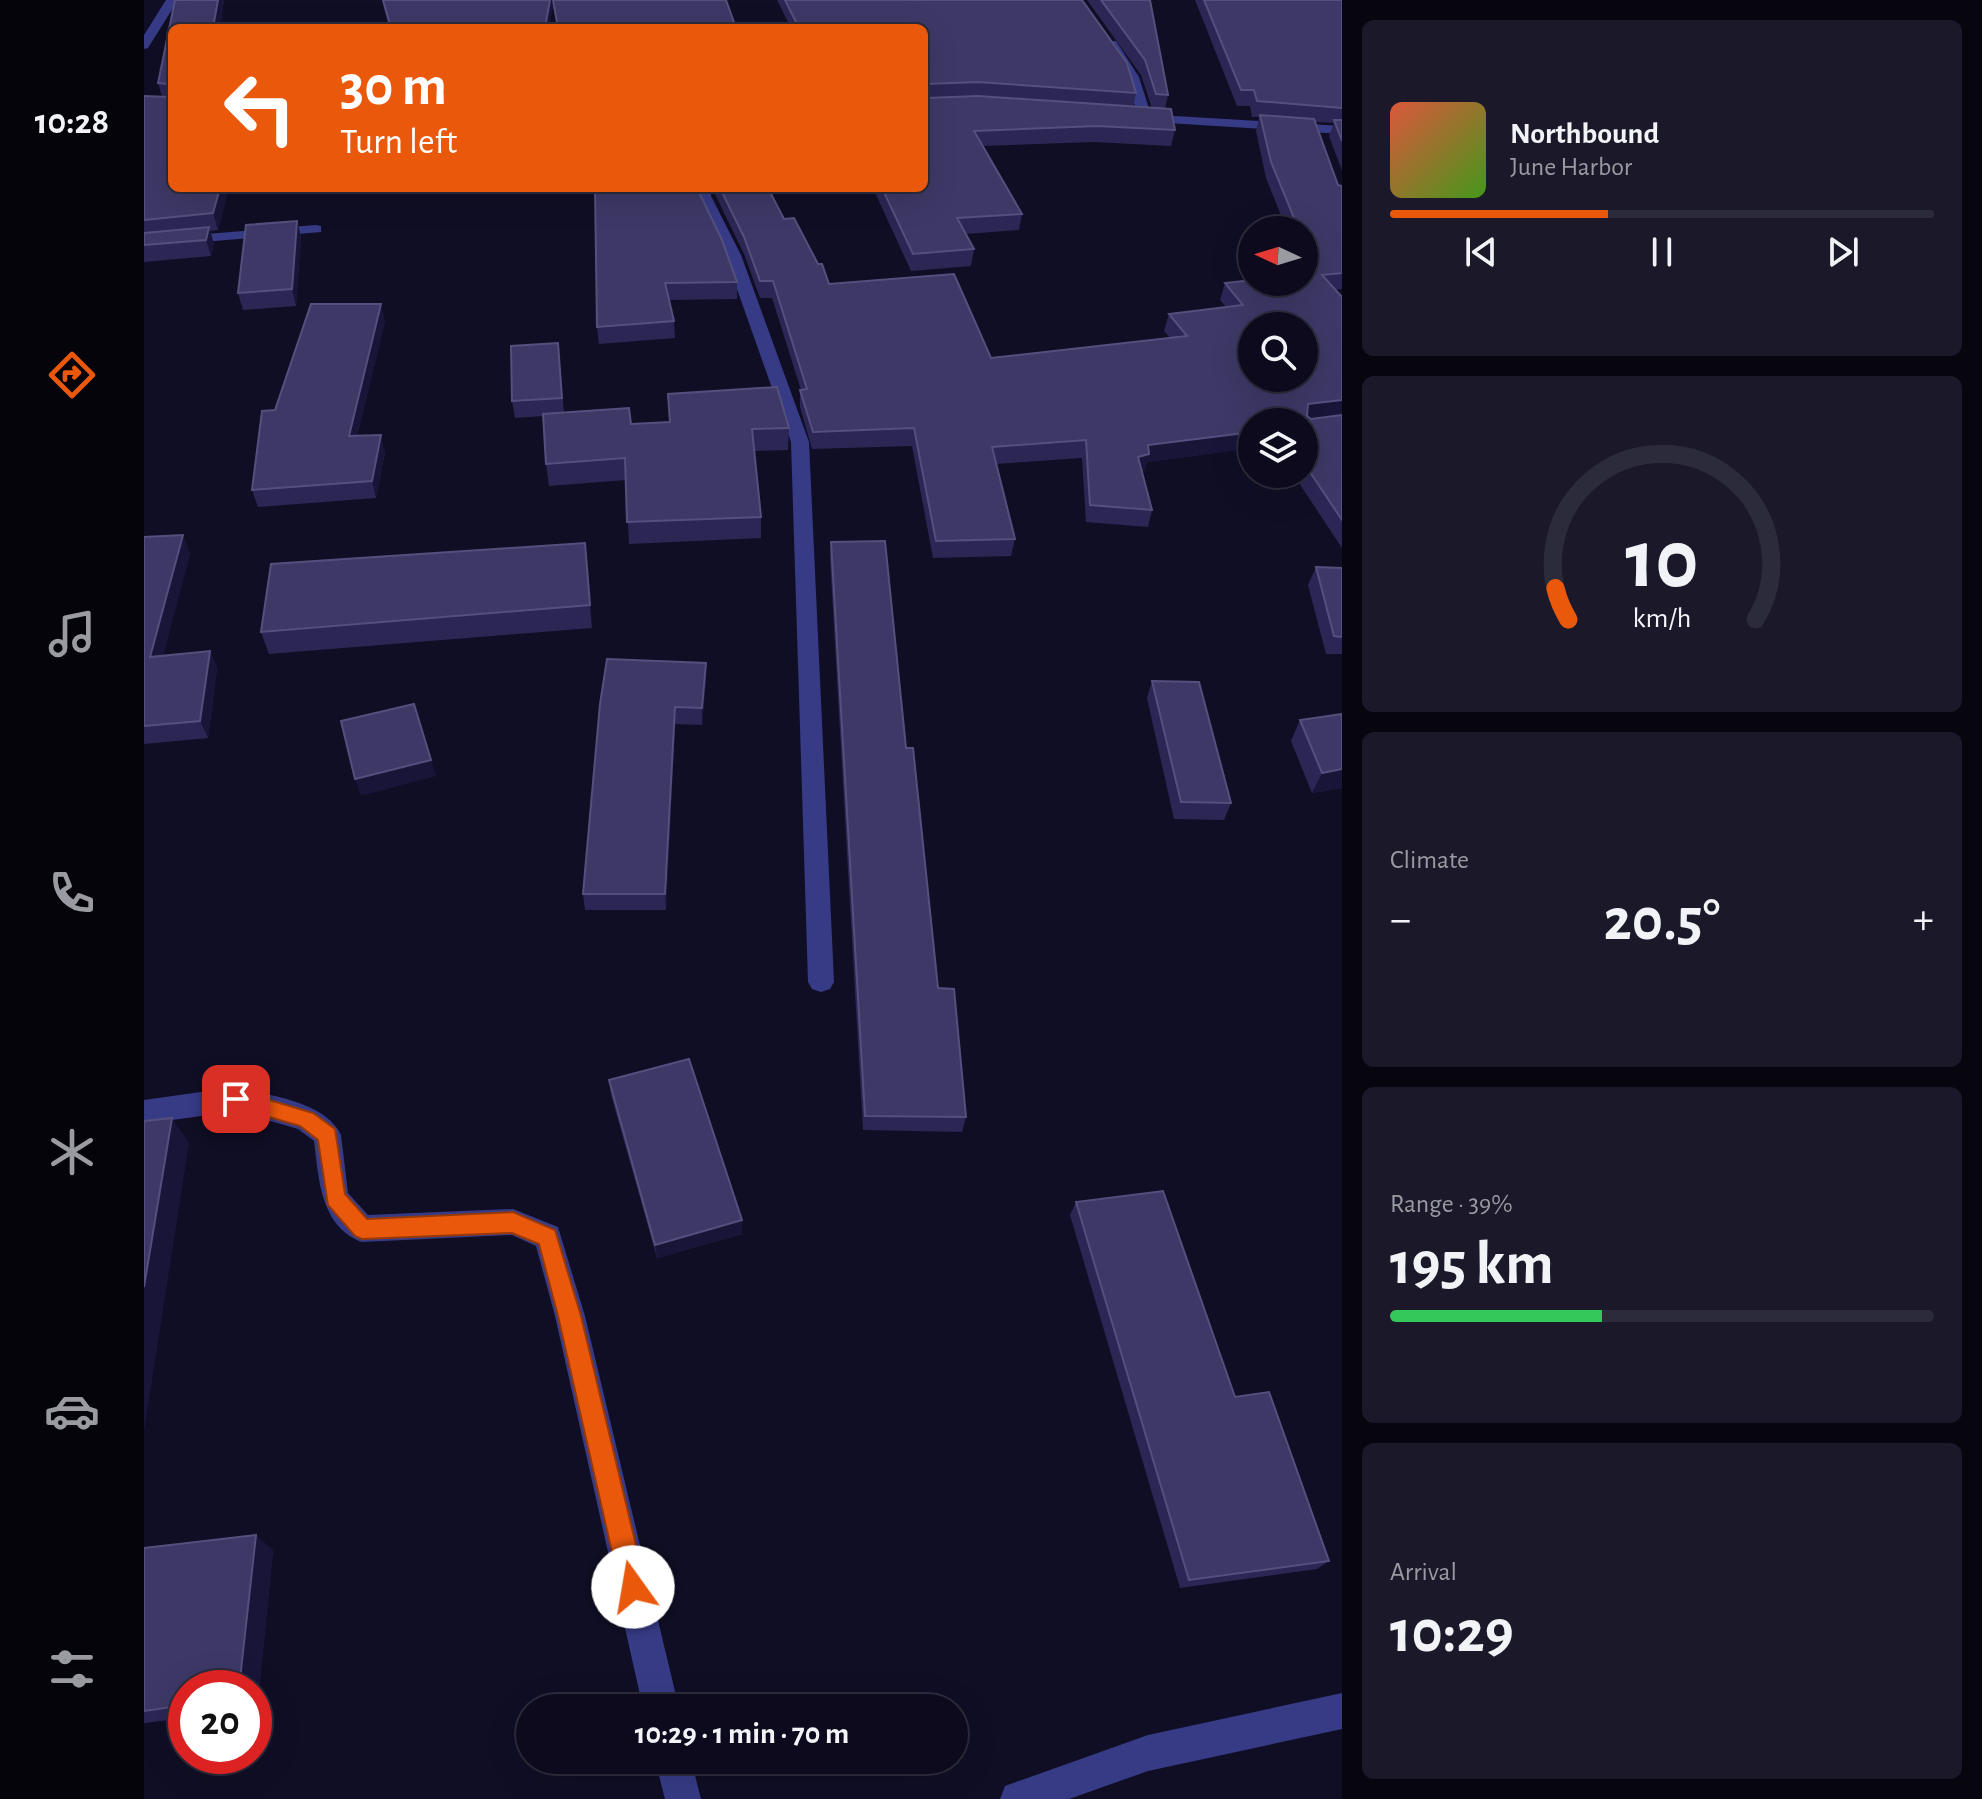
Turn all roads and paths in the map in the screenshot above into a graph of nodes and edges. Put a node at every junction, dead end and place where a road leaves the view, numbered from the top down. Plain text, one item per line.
1 (170, 1) edge
2 (1108, 38) edge
3 (144, 45) edge
4 (1342, 130) edge
5 (704, 192) edge
6 (316, 229) dead end
7 (144, 243) edge
8 (821, 982) dead end
9 (144, 1112) edge
10 (658, 1694) edge
11 (1342, 1711) edge
12 (677, 1774) edge
13 (683, 1799) edge
14 (1018, 1799) edge

1 - 3 street
2 - 4 street
5 - 8 street
6 - 7 street
9 - 10 street
11 - 14 street
12 - 13 street

